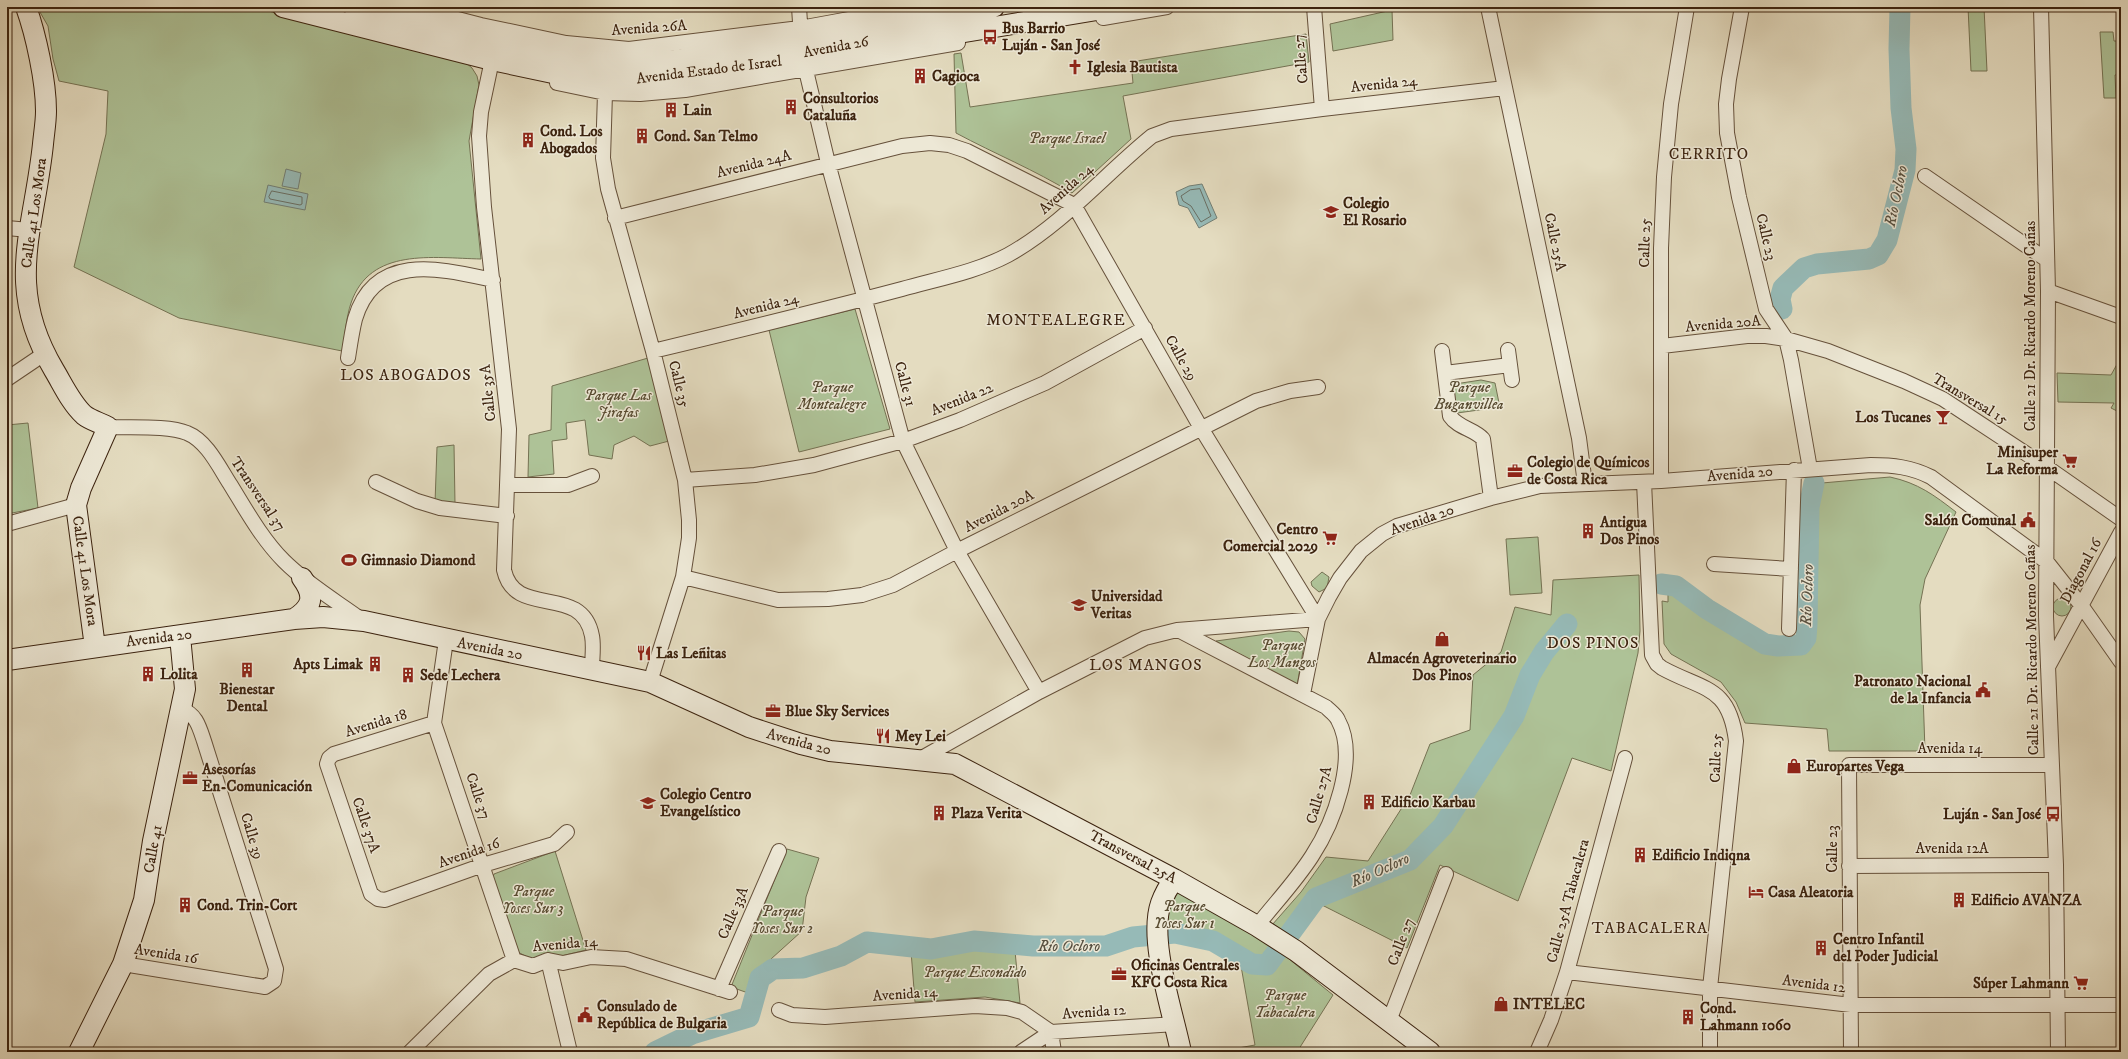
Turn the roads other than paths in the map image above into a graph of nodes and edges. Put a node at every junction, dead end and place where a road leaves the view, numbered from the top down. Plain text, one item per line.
1 (26, 7) edge
2 (283, 7) edge
3 (354, 7) edge
4 (411, 7) edge
5 (799, 7) edge
6 (915, 7) edge
7 (994, 7) edge
8 (1127, 7) edge
9 (1167, 7) edge
10 (1314, 7) edge
11 (1488, 7) edge
12 (1688, 7) edge
13 (1742, 7) edge
14 (2041, 7) edge
15 (1110, 12) edge
16 (990, 29) junction
17 (1018, 32) junction
18 (800, 33) junction
19 (492, 60) junction
20 (804, 64) junction
21 (1505, 88) junction
22 (605, 93) junction
23 (1322, 108) junction
24 (828, 163) junction
25 (1925, 176) dead end
26 (1074, 205) junction
27 (615, 218) junction
28 (7, 228) edge
29 (29, 230) junction
30 (2047, 260) junction
31 (493, 280) junction
32 (2048, 292) junction
33 (865, 299) junction
34 (2121, 317) edge
35 (1145, 328) junction
36 (1786, 339) junction
37 (1662, 346) junction
38 (1508, 350) dead end
39 (653, 351) junction
40 (1442, 351) dead end
41 (44, 354) junction
42 (348, 358) dead end
43 (1510, 365) junction
44 (1445, 373) junction
45 (7, 379) edge
46 (1512, 380) dead end
47 (1318, 387) dead end
48 (108, 427) junction
49 (1201, 428) junction
50 (903, 441) junction
51 (1810, 468) junction
52 (2048, 468) junction
53 (1794, 470) junction
54 (592, 476) dead end
55 (686, 480) junction
56 (1661, 481) junction
57 (376, 482) dead end
58 (1644, 482) junction
59 (1585, 484) junction
60 (508, 485) junction
61 (1491, 498) junction
62 (76, 505) junction
63 (507, 516) junction
64 (2121, 519) edge
65 (7, 524) edge
66 (2121, 532) edge
67 (957, 551) junction
68 (2047, 562) junction
69 (1714, 564) dead end
70 (1791, 570) junction
71 (683, 577) junction
72 (302, 578) junction
73 (2081, 605) junction
74 (294, 619) junction
75 (1318, 619) junction
76 (364, 622) junction
77 (2071, 626) junction
78 (2096, 627) junction
79 (1789, 629) dead end
80 (1177, 630) junction
81 (180, 636) junction
82 (446, 640) junction
83 (95, 647) junction
84 (7, 660) edge
85 (2121, 662) edge
86 (2048, 668) junction
87 (592, 670) junction
88 (650, 682) junction
89 (1039, 692) junction
90 (1303, 694) junction
91 (181, 709) junction
92 (434, 723) junction
93 (957, 738) junction
94 (329, 758) joint
95 (1625, 758) dead end
96 (920, 759) junction
97 (955, 764) junction
98 (2051, 764) junction
99 (1849, 765) joint
100 (567, 832) dead end
101 (779, 851) dead end
102 (483, 865) junction
103 (2056, 865) junction
104 (1849, 866) junction
105 (1446, 874) dead end
106 (1174, 878) junction
107 (378, 899) joint
108 (1259, 927) junction
109 (514, 960) junction
110 (548, 960) junction
111 (123, 964) junction
112 (1567, 972) junction
113 (274, 981) joint
114 (1710, 988) junction
115 (724, 990) joint
116 (2058, 1004) junction
117 (1851, 1005) junction
118 (2121, 1005) edge
119 (779, 1010) dead end
120 (1389, 1021) junction
121 (1176, 1024) junction
122 (1051, 1032) junction
123 (79, 1052) edge
124 (410, 1052) edge
125 (570, 1052) edge
126 (1021, 1052) edge
127 (1054, 1052) edge
128 (1182, 1052) edge
129 (1430, 1052) edge
130 (1537, 1052) edge
131 (1710, 1052) edge
132 (1852, 1052) edge
133 (2058, 1052) edge

1 - 29 main road, Calle 41 Los Mora
2 - 19 main road, Avenida Estado de Israel
3 - 18 main road, Avenida Estado de Israel
4 - 18 street, Avenida 26A
5 - 18 street
6 - 18 street, Avenida 26A
7 - 18 main road, Avenida Estado de Israel
8 - 15 main road, Avenida Estado de Israel
9 - 15 street, Avenida 26
10 - 23 street, Calle 27
11 - 21 street, Calle 25A
12 - 37 street, Calle 25
13 - 36 street, Calle 23
14 - 30 street, Calle 21 Dr. Ricardo Moreno Cañas
15 - 16 main road, Avenida Estado de Israel
15 - 17 street, Avenida 26
16 - 17 main road
16 - 20 main road, Avenida Estado de Israel
17 - 20 street, Avenida 26
19 - 20 main road, Avenida Estado de Israel
19 - 22 street, Avenida 26
19 - 31 street, Calle 35A
20 - 22 street, Avenida 26
20 - 24 street, Calle 31
21 - 23 street, Avenida 24
21 - 59 street, Calle 25A
22 - 27 street, Calle 35
23 - 26 street, Avenida 24
24 - 26 street, Avenida 24A
24 - 27 street, Avenida 24A
24 - 33 street, Calle 31
25 - 30 street
26 - 33 street, Avenida 24
26 - 35 street, Calle 29
27 - 39 street, Calle 35
28 - 29 street
29 - 41 main road, Calle 41 Los Mora
30 - 32 street, Calle 21 Dr. Ricardo Moreno Cañas
31 - 42 street
31 - 60 street, Calle 35A
32 - 34 street
32 - 52 street, Calle 21 Dr. Ricardo Moreno Cañas
33 - 39 street, Avenida 24
33 - 50 street, Calle 31
35 - 49 street, Calle 29
35 - 50 street, Avenida 22
36 - 37 street, Avenida 20A
36 - 51 street, Calle 23
36 - 52 street, Transversal 15
37 - 56 street, Calle 25
38 - 43 street
39 - 55 street, Calle 35
40 - 44 street
41 - 45 street
41 - 48 main road, Calle 41 Los Mora
43 - 44 street
43 - 46 street
44 - 61 street
47 - 49 street, Avenida 20A
48 - 62 main road, Calle 41 Los Mora
48 - 72 street, Transversal 37
49 - 67 street, Avenida 20A
49 - 75 street, Calle 29
50 - 55 street, Avenida 22
50 - 67 street, Calle 31
51 - 53 street, Avenida 20
51 - 68 street, Avenida 20
52 - 64 street, Transversal 15
52 - 68 street, Calle 21 Dr. Ricardo Moreno Cañas
53 - 56 street, Avenida 20
53 - 70 street
54 - 60 street
55 - 71 street, Calle 35
56 - 58 street, Avenida 20
57 - 63 street
58 - 59 street, Avenida 20
58 - 114 street, Calle 25
59 - 61 street, Avenida 20
60 - 63 street, Calle 35A
61 - 75 street, Avenida 20
62 - 65 street
62 - 83 main road, Calle 41 Los Mora
63 - 87 street, Calle 35A
66 - 73 street, Diagonal 16
67 - 71 street, Avenida 20A
67 - 89 street, Calle 31
68 - 73 street, Avenida 20
68 - 86 street, Calle 21 Dr. Ricardo Moreno Cañas
69 - 70 street
70 - 79 street
71 - 88 street, Calle 35
72 - 74 main road
72 - 76 street, Transversal 37
73 - 77 street, Diagonal 16
73 - 78 street, Avenida 20
74 - 76 main road, Avenida 20
74 - 81 main road, Avenida 20
75 - 80 street
75 - 90 street
76 - 82 main road, Avenida 20
77 - 78 street, Diagonal 16
77 - 86 street, Diagonal 16
78 - 85 street, Avenida 20
80 - 89 street
80 - 90 street, Calle 27A
81 - 83 main road, Avenida 20
81 - 91 main road, Calle 41
82 - 87 main road, Avenida 20
82 - 92 street, Calle 37
83 - 84 main road, Avenida 20
86 - 98 street, Calle 21 Dr. Ricardo Moreno Cañas
87 - 88 main road, Avenida 20
88 - 96 main road, Avenida 20
89 - 93 street
90 - 108 street, Calle 27A
91 - 111 main road, Calle 41
91 - 113 street, Calle 39
92 - 94 street, Avenida 18
92 - 102 street, Calle 37
93 - 96 street
93 - 97 street
94 - 107 street, Calle 37A
95 - 112 street, Calle 25A Tabacalera
96 - 97 main road, Transversal 25A
97 - 106 main road, Transversal 25A
98 - 99 street, Avenida 14
98 - 103 street, Calle 21 Dr. Ricardo Moreno Cañas
99 - 104 street, Calle 23
100 - 102 street, Avenida 16
101 - 115 street, Calle 33A
102 - 107 street, Avenida 16
102 - 109 street, Calle 37
103 - 104 street, Avenida 12A
103 - 116 street, Calle 21 Dr. Ricardo Moreno Cañas
104 - 117 street, Calle 23
105 - 120 street, Calle 27
106 - 108 main road, Transversal 25A
106 - 121 main road
108 - 120 main road, Transversal 25A
109 - 110 street, Avenida 14
109 - 124 street, Avenida 14
110 - 115 street, Avenida 14
110 - 125 street
111 - 113 street, Avenida 16
111 - 123 main road, Calle 41
112 - 114 street, Avenida 12
112 - 130 street, Calle 25A Tabacalera
114 - 117 street, Avenida 12
114 - 131 street, Calle 25
116 - 117 street, Avenida 12
116 - 118 street, Avenida 12
116 - 133 street, Calle 21 Dr. Ricardo Moreno Cañas
117 - 132 street, Calle 23
119 - 122 street, Avenida 14
120 - 129 main road, Transversal 25A
121 - 122 street, Avenida 12
121 - 128 main road
122 - 126 street, Avenida 12
122 - 127 street

